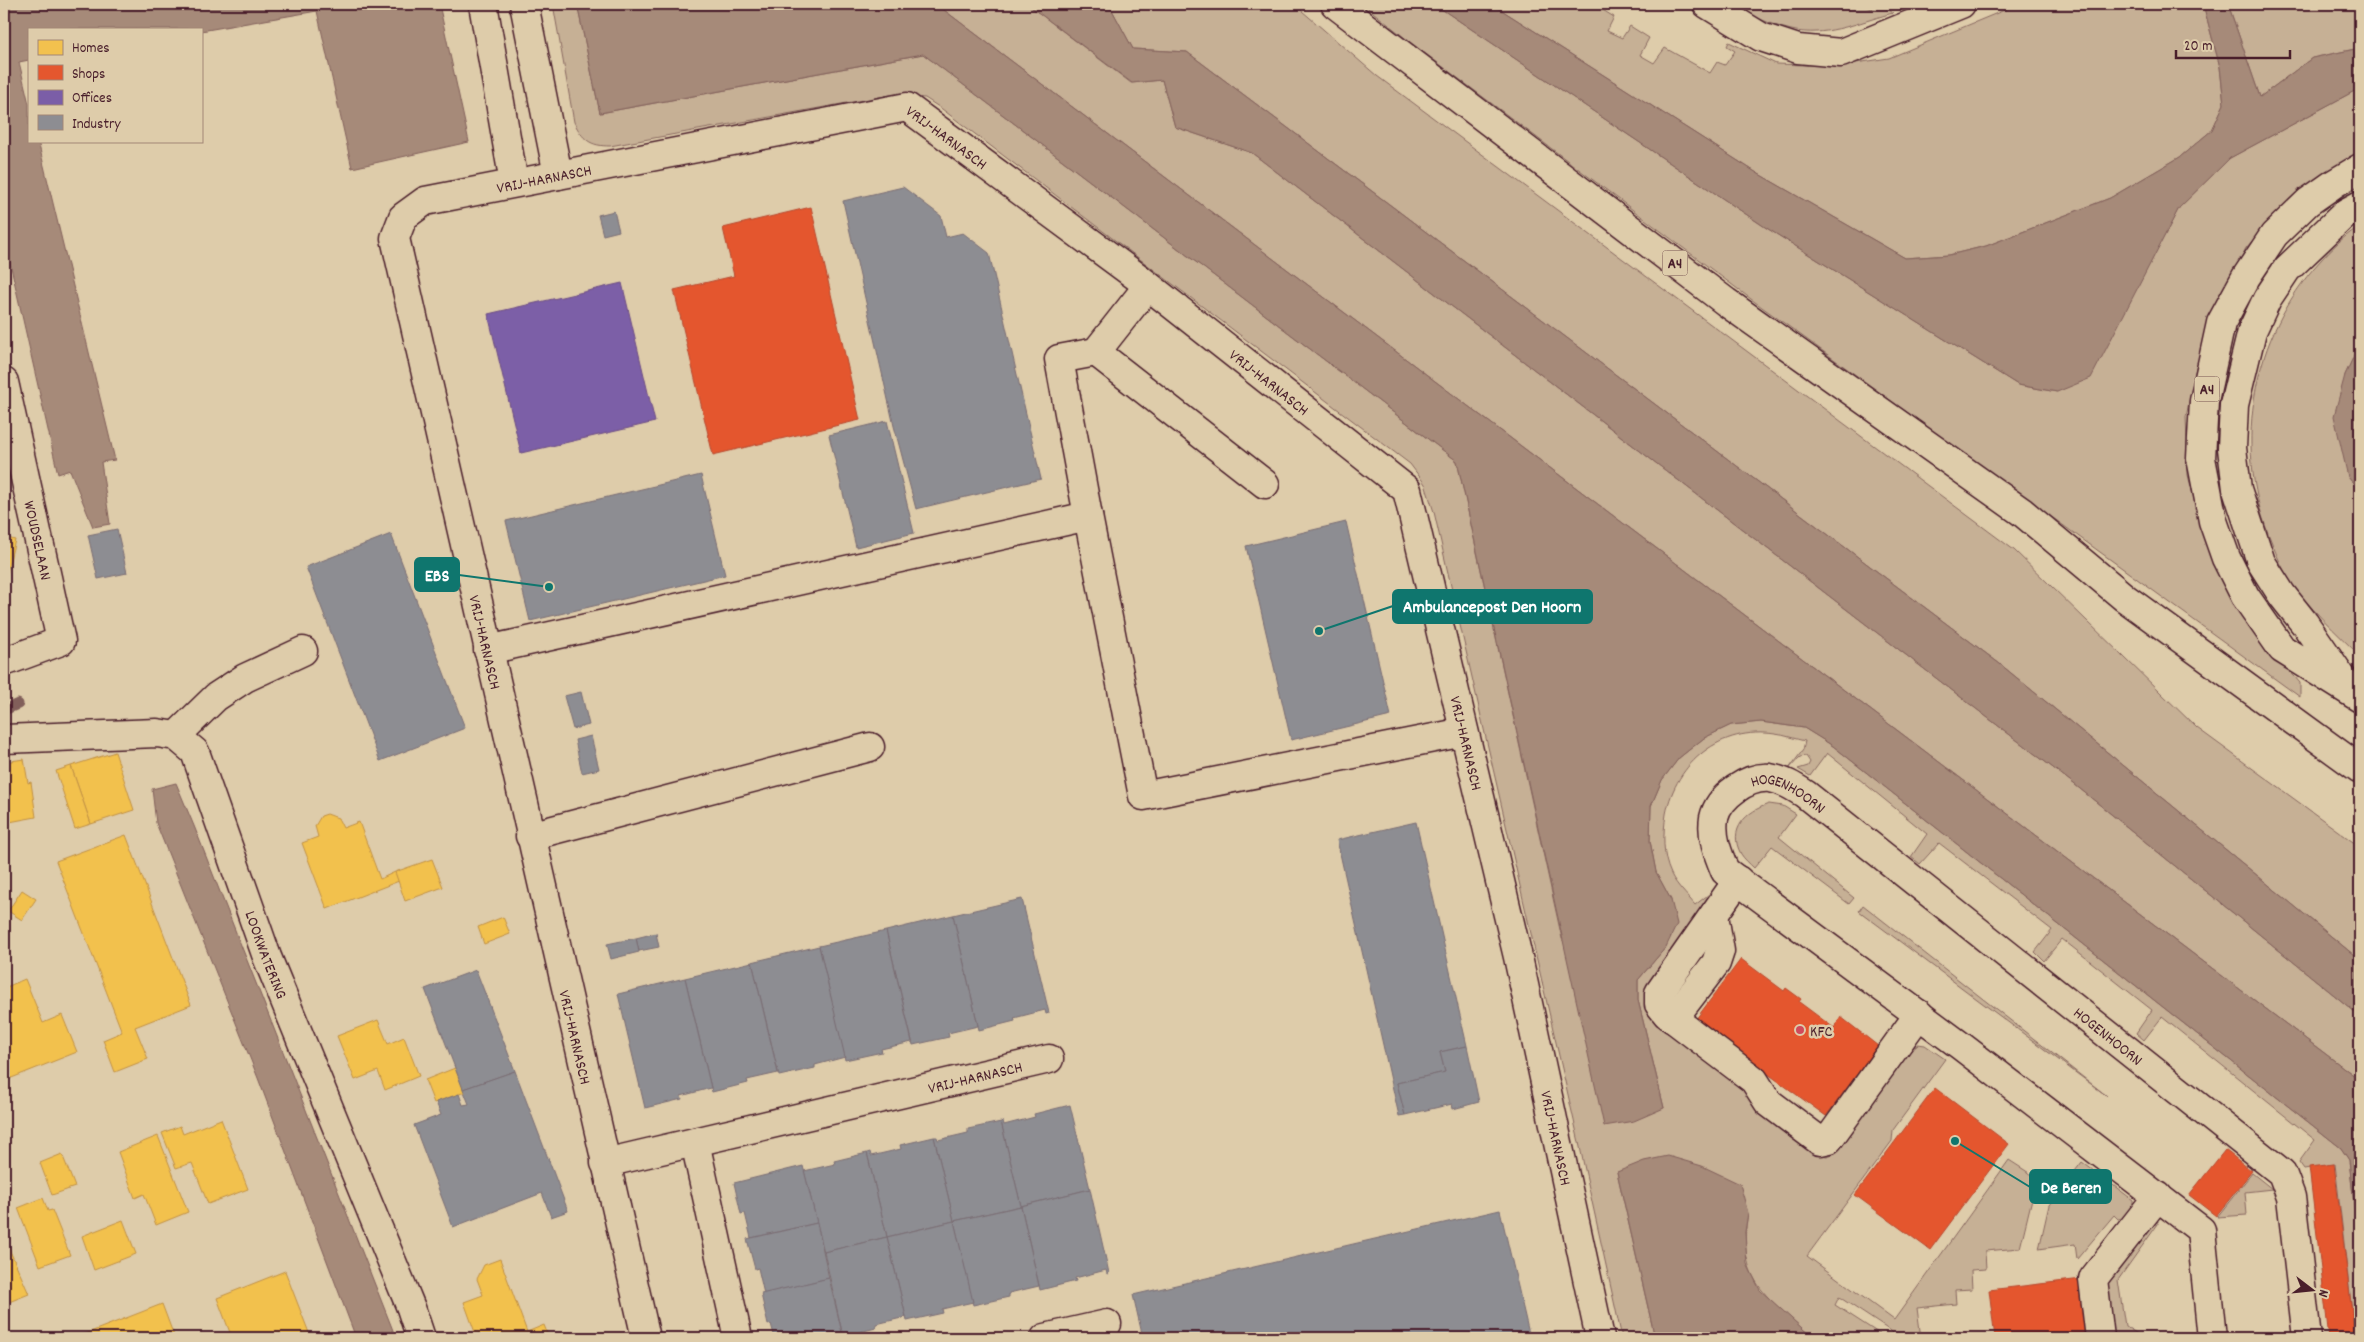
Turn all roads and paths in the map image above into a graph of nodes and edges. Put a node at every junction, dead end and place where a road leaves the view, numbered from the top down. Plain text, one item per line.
1 (483, 4) edge
2 (524, 4) edge
3 (1336, 4) edge
4 (1707, 4) edge
5 (1961, 4) edge
6 (2360, 168) edge
7 (558, 175) junction
8 (514, 183) junction
9 (2360, 205) edge
10 (1148, 286) junction
11 (1096, 352) junction
12 (4, 382) edge
13 (1265, 484) dead end
14 (1088, 516) junction
15 (488, 650) junction
16 (303, 651) dead end
17 (4, 662) edge
18 (2356, 694) edge
19 (1464, 732) junction
20 (176, 736) junction
21 (4, 739) edge
22 (870, 747) dead end
23 (2360, 769) edge
24 (530, 836) junction
25 (1738, 880) junction
26 (1919, 1014) junction
27 (1050, 1059) dead end
28 (695, 1142) junction
29 (604, 1163) junction
30 (2158, 1196) junction
31 (1108, 1324) dead end
32 (421, 1338) edge
33 (646, 1338) edge
34 (738, 1338) edge
35 (1045, 1338) edge
36 (1600, 1338) edge
37 (2100, 1338) edge
38 (2212, 1338) edge
39 (2307, 1338) edge

1 - 8 main road
2 - 7 main road
3 - 23 main road, A4
4 - 5 main road
6 - 18 main road, A4
7 - 8 main road, VRIJ-HARNASCH
7 - 10 main road, VRIJ-HARNASCH
8 - 15 main road, VRIJ-HARNASCH
9 - 18 main road, A4
10 - 11 main road
10 - 19 main road, VRIJ-HARNASCH
11 - 13 main road
11 - 14 main road
12 - 17 main road, WOUDSELAAN
14 - 15 main road
14 - 19 main road
15 - 24 main road, VRIJ-HARNASCH
16 - 20 main road
19 - 36 main road, VRIJ-HARNASCH
20 - 21 main road
20 - 32 main road, LOOKWATERING
22 - 24 main road
24 - 29 main road, VRIJ-HARNASCH
25 - 26 main road, HOGENHOORN
25 - 26 main road
25 - 39 main road, HOGENHOORN
26 - 30 main road, HOGENHOORN
27 - 28 main road, VRIJ-HARNASCH
28 - 29 main road, VRIJ-HARNASCH
28 - 34 main road
29 - 33 main road, VRIJ-HARNASCH
30 - 37 main road
30 - 38 main road, HOGENHOORN
31 - 35 main road

